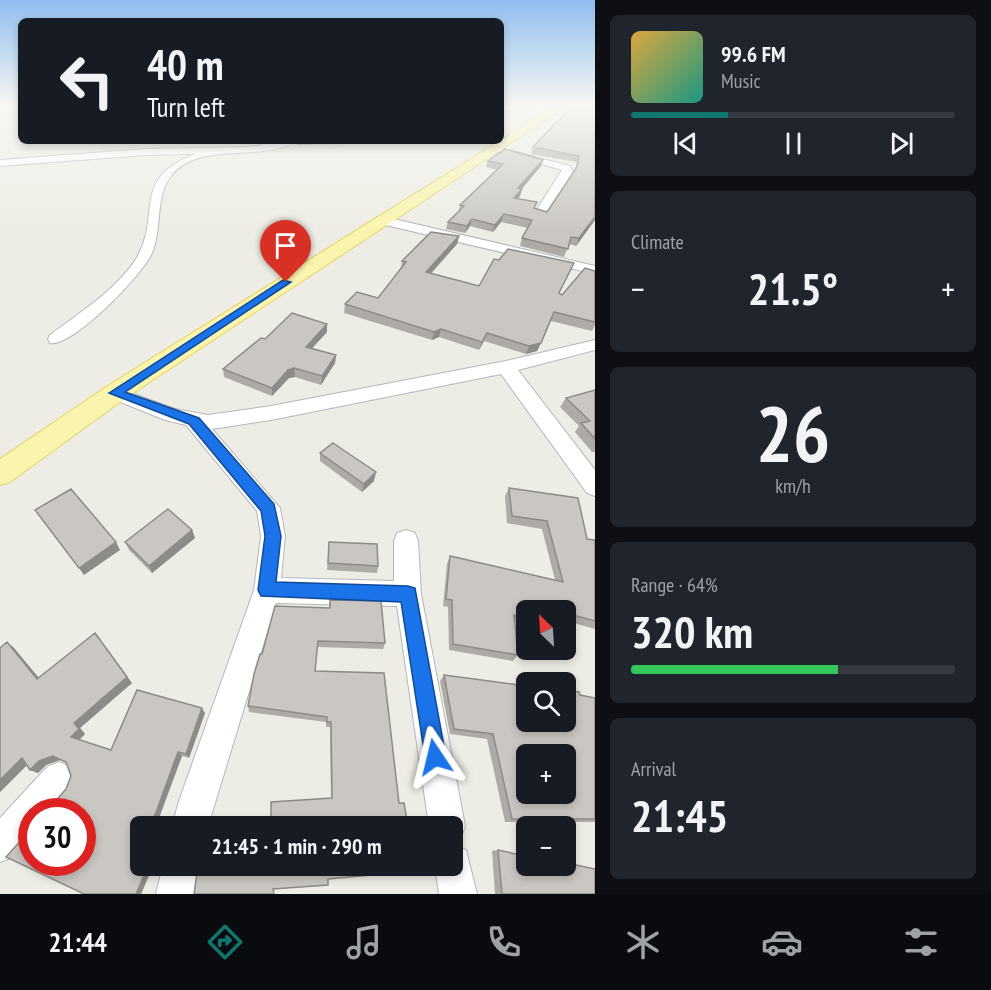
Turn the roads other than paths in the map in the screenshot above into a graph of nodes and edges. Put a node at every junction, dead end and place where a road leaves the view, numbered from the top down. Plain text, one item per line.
1 (150, 147) edge
2 (266, 147) edge
3 (496, 148) joint
4 (214, 149) junction
5 (156, 152) junction
6 (0, 163) edge
7 (540, 214) edge
8 (381, 220) junction
9 (595, 270) edge
10 (56, 339) dead end
11 (592, 351) edge
12 (506, 367) junction
13 (115, 393) junction
14 (194, 421) junction
15 (0, 474) edge
16 (595, 487) edge
17 (406, 541) dead end
18 (267, 590) junction
19 (408, 594) junction
20 (59, 780) dead end
21 (192, 816) edge
22 (445, 816) edge
23 (0, 844) edge
24 (179, 876) edge
25 (455, 876) edge
26 (175, 894) edge
27 (458, 894) edge

1 - 5 street
2 - 4 street
3 - 7 street
3 - 8 main road
4 - 5 street
4 - 10 street
5 - 6 street
8 - 9 street
8 - 13 main road
11 - 12 street
12 - 14 street
12 - 16 street
13 - 14 street
13 - 15 main road
14 - 18 street
17 - 19 street
18 - 19 street
18 - 21 street
19 - 22 street
20 - 23 street
24 - 26 street
25 - 27 street

